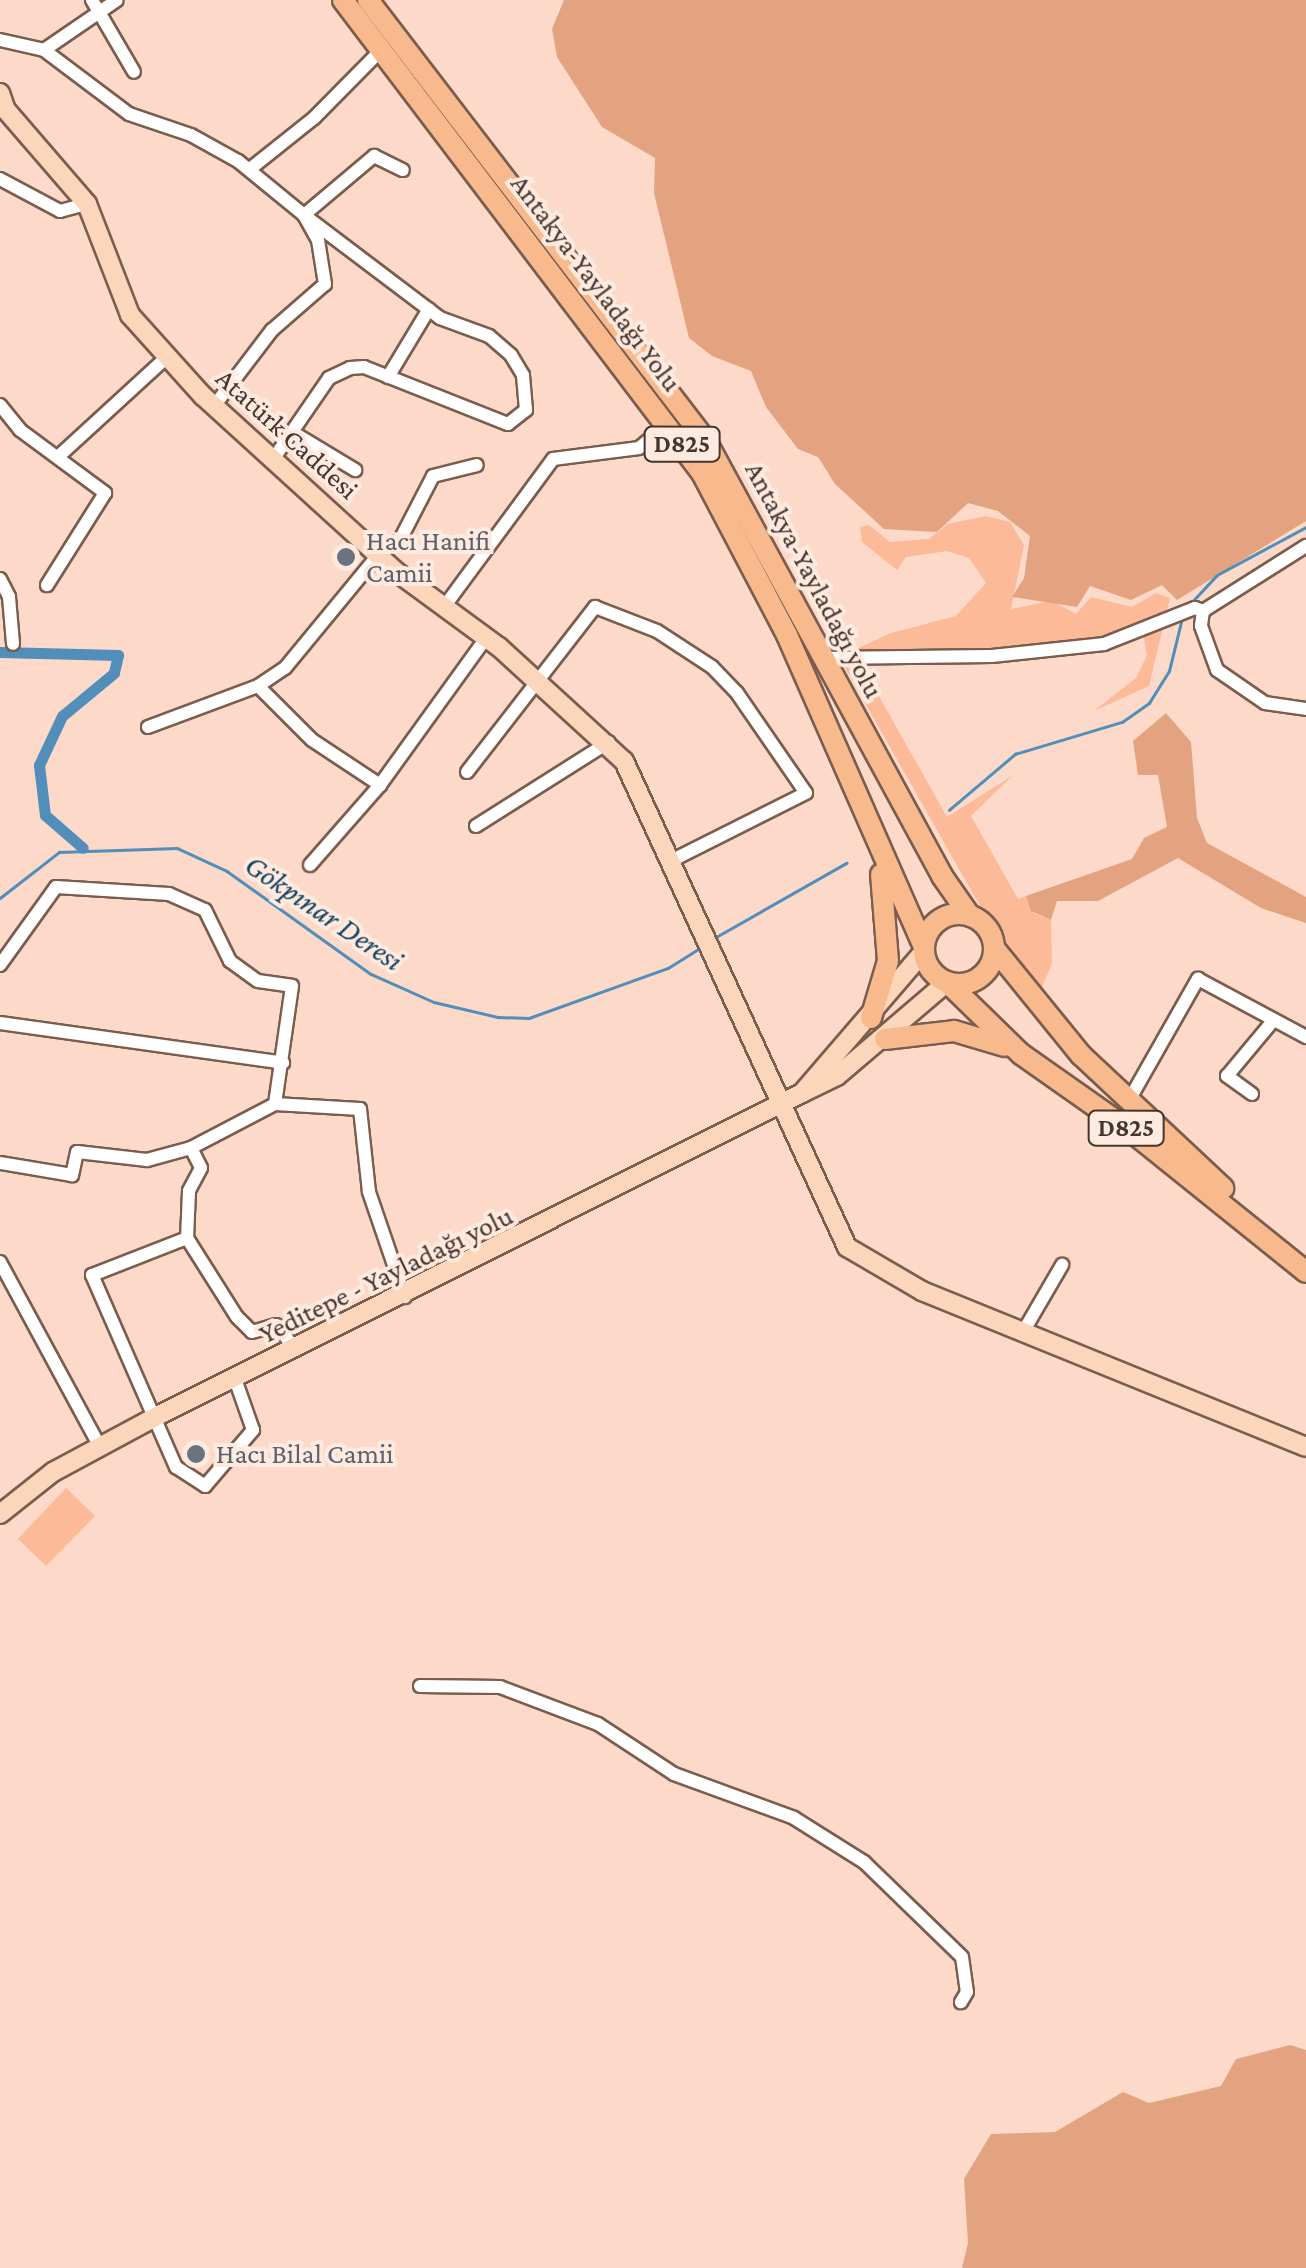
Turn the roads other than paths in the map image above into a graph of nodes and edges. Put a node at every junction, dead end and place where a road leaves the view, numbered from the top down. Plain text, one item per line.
1 (92, 0) edge
2 (117, 0) edge
3 (342, 0) edge
4 (368, 0) edge
5 (98, 14) junction
6 (0, 40) edge
7 (382, 48) junction
8 (44, 50) junction
9 (134, 72) dead end
10 (0, 94) edge
11 (250, 169) junction
12 (403, 170) dead end
13 (0, 180) edge
14 (87, 204) junction
15 (304, 215) junction
16 (429, 309) junction
17 (167, 357) junction
18 (388, 377) junction
19 (0, 404) edge
20 (214, 406) junction
21 (668, 424) junction
22 (292, 432) junction
23 (60, 455) junction
24 (274, 458) junction
25 (477, 465) dead end
26 (355, 470) dead end
27 (1306, 546) edge
28 (379, 554) junction
29 (0, 579) edge
30 (47, 585) dead end
31 (444, 607) junction
32 (1199, 610) junction
33 (486, 638) junction
34 (13, 644) dead end
35 (824, 658) junction
36 (537, 680) junction
37 (258, 686) junction
38 (1306, 709) edge
39 (148, 727) dead end
40 (610, 741) junction
41 (467, 772) dead end
42 (380, 785) junction
43 (476, 826) dead end
44 (876, 847) junction
45 (674, 860) junction
46 (310, 865) dead end
47 (970, 916) junction
48 (925, 948) junction
49 (994, 948) junction
50 (0, 965) edge
51 (947, 982) junction
52 (871, 1018) junction
53 (1272, 1022) junction
54 (0, 1023) edge
55 (1306, 1036) edge
56 (885, 1039) junction
57 (1021, 1054) junction
58 (283, 1063) junction
59 (802, 1094) junction
60 (1252, 1094) dead end
61 (1128, 1102) junction
62 (780, 1103) junction
63 (274, 1104) junction
64 (191, 1148) junction
65 (0, 1163) edge
66 (186, 1238) junction
67 (1306, 1255) edge
68 (0, 1262) edge
69 (1062, 1265) dead end
70 (1306, 1272) edge
71 (405, 1297) junction
72 (1024, 1332) junction
73 (297, 1350) junction
74 (236, 1379) junction
75 (157, 1416) junction
76 (100, 1446) junction
77 (1306, 1448) edge
78 (0, 1514) edge
79 (420, 1686) dead end
80 (961, 2002) dead end

1 - 5 street
2 - 5 street
3 - 7 highway, Antakya-Yayladağı Yolu / D825
4 - 35 highway, Antakya-Yayladağı yolu / D825
5 - 8 street
5 - 9 street
6 - 8 street
7 - 11 street
7 - 21 highway, Antakya-Yayladağı Yolu / D825
8 - 11 street
10 - 14 main road, Atatürk Caddesi
11 - 15 street
12 - 15 street
13 - 14 street
14 - 17 main road, Atatürk Caddesi
15 - 16 street
15 - 20 street
16 - 18 street
16 - 18 street
17 - 20 main road, Atatürk Caddesi
17 - 23 street
18 - 22 street
19 - 23 street
20 - 24 main road, Atatürk Caddesi
21 - 31 street
21 - 44 highway, Antakya-Yayladağı Yolu / D825
22 - 24 street
22 - 26 street
23 - 30 street
24 - 28 main road, Atatürk Caddesi
25 - 28 street
27 - 32 street
28 - 31 main road, Atatürk Caddesi
28 - 37 street
29 - 34 street
31 - 33 main road, Atatürk Caddesi
32 - 35 street
32 - 38 street
33 - 36 main road, Atatürk Caddesi
33 - 42 street
35 - 47 highway, Antakya-Yayladağı yolu / D825
36 - 40 main road, Atatürk Caddesi
36 - 41 street
36 - 45 street
37 - 39 street
37 - 42 street
40 - 43 street
40 - 45 main road, Atatürk Caddesi
42 - 46 street
44 - 48 highway, Antakya-Yayladağı Yolu / D825
44 - 52 highway
45 - 62 main road, Atatürk Caddesi
47 - 48 highway
47 - 49 highway
48 - 51 highway
48 - 52 main road, Yeditepe - Yayladağı yolu
49 - 51 highway
49 - 61 highway, D825
50 - 58 street
51 - 56 main road, Yeditepe - Yayladağı yolu
51 - 57 highway, D825
52 - 59 main road, Yeditepe - Yayladağı yolu
53 - 55 street
53 - 60 street
53 - 61 street
54 - 58 street
56 - 57 highway
56 - 59 main road, Yeditepe - Yayladağı yolu
57 - 70 highway, D825
58 - 63 street
59 - 62 main road, Yeditepe - Yayladağı yolu
61 - 67 highway, D825
62 - 71 main road, Yeditepe - Yayladağı yolu
62 - 72 main road, Atatürk Caddesi
63 - 64 street
63 - 71 street
64 - 65 street
64 - 66 street
66 - 73 street
66 - 75 street
68 - 76 street
69 - 72 street
71 - 73 main road, Yeditepe - Yayladağı yolu
72 - 77 main road, Atatürk Caddesi
73 - 74 main road, Yeditepe - Yayladağı yolu
74 - 75 main road, Yeditepe - Yayladağı yolu
74 - 75 street
75 - 76 main road, Yeditepe - Yayladağı yolu
76 - 78 main road, Yeditepe - Yayladağı yolu
79 - 80 street

